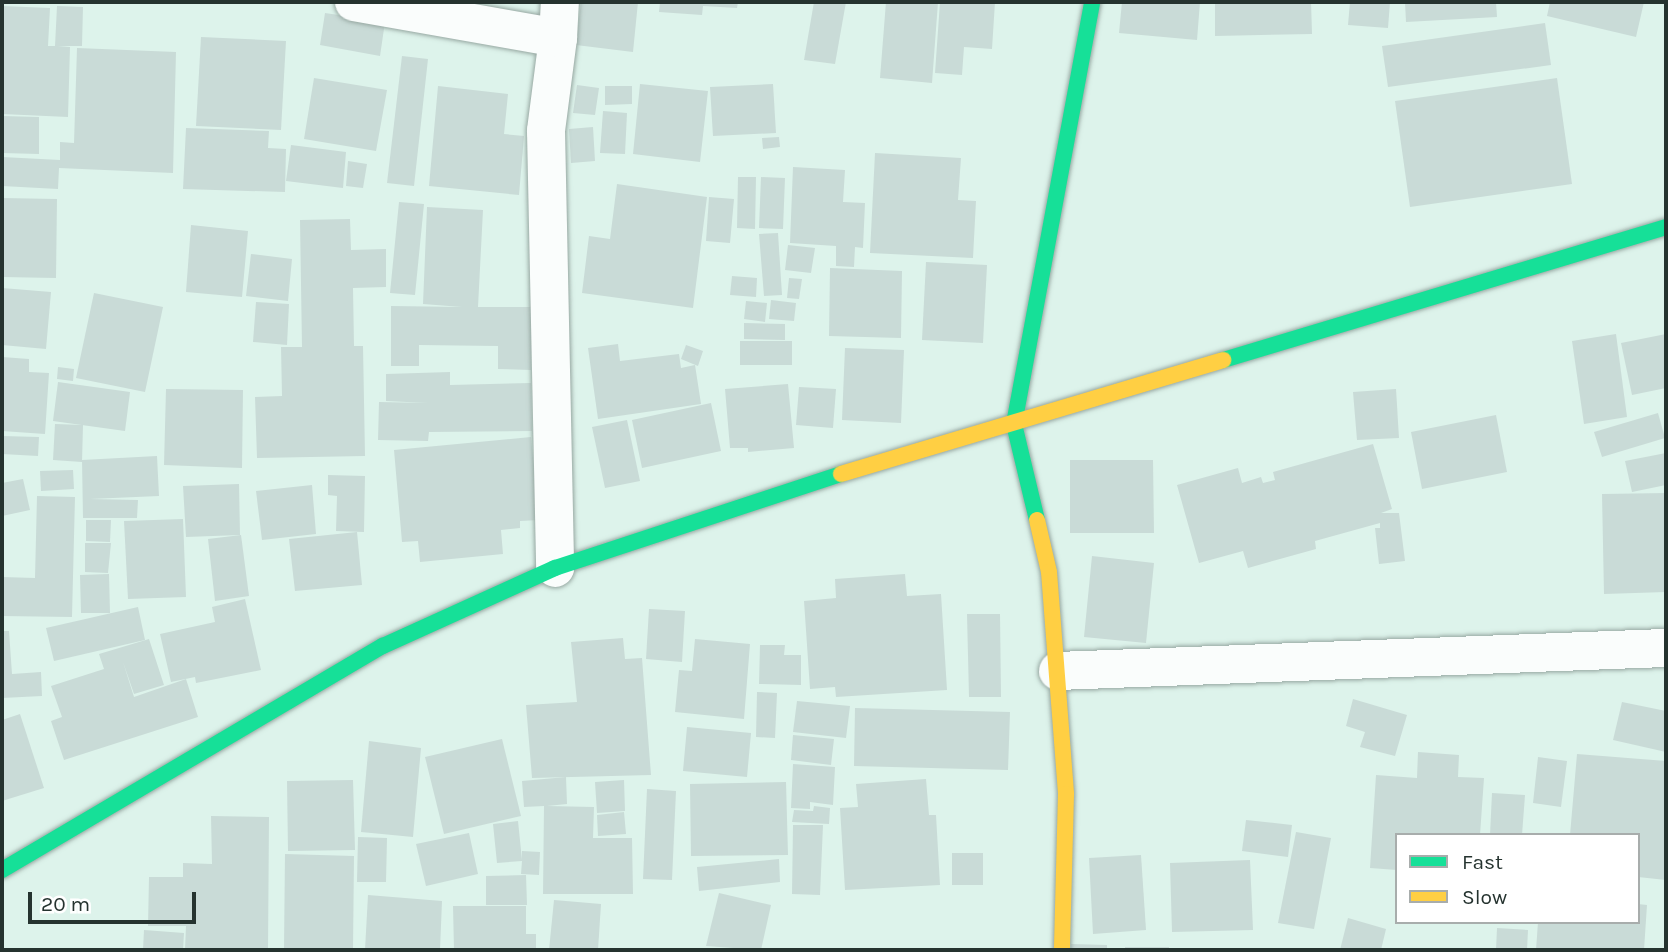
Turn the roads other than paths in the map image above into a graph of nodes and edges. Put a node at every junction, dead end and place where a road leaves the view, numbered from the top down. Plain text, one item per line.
1 (354, 2) edge
2 (1092, 2) edge
3 (559, 20) edge
4 (1666, 227) edge
5 (1014, 424) junction
6 (555, 568) junction
7 (1666, 648) edge
8 (1058, 671) junction
9 (2, 870) edge
10 (1062, 950) edge

1 - 3 street
2 - 5 main road
3 - 6 street
4 - 5 main road
5 - 6 main road
5 - 8 main road
6 - 9 main road
7 - 8 street
8 - 10 main road

